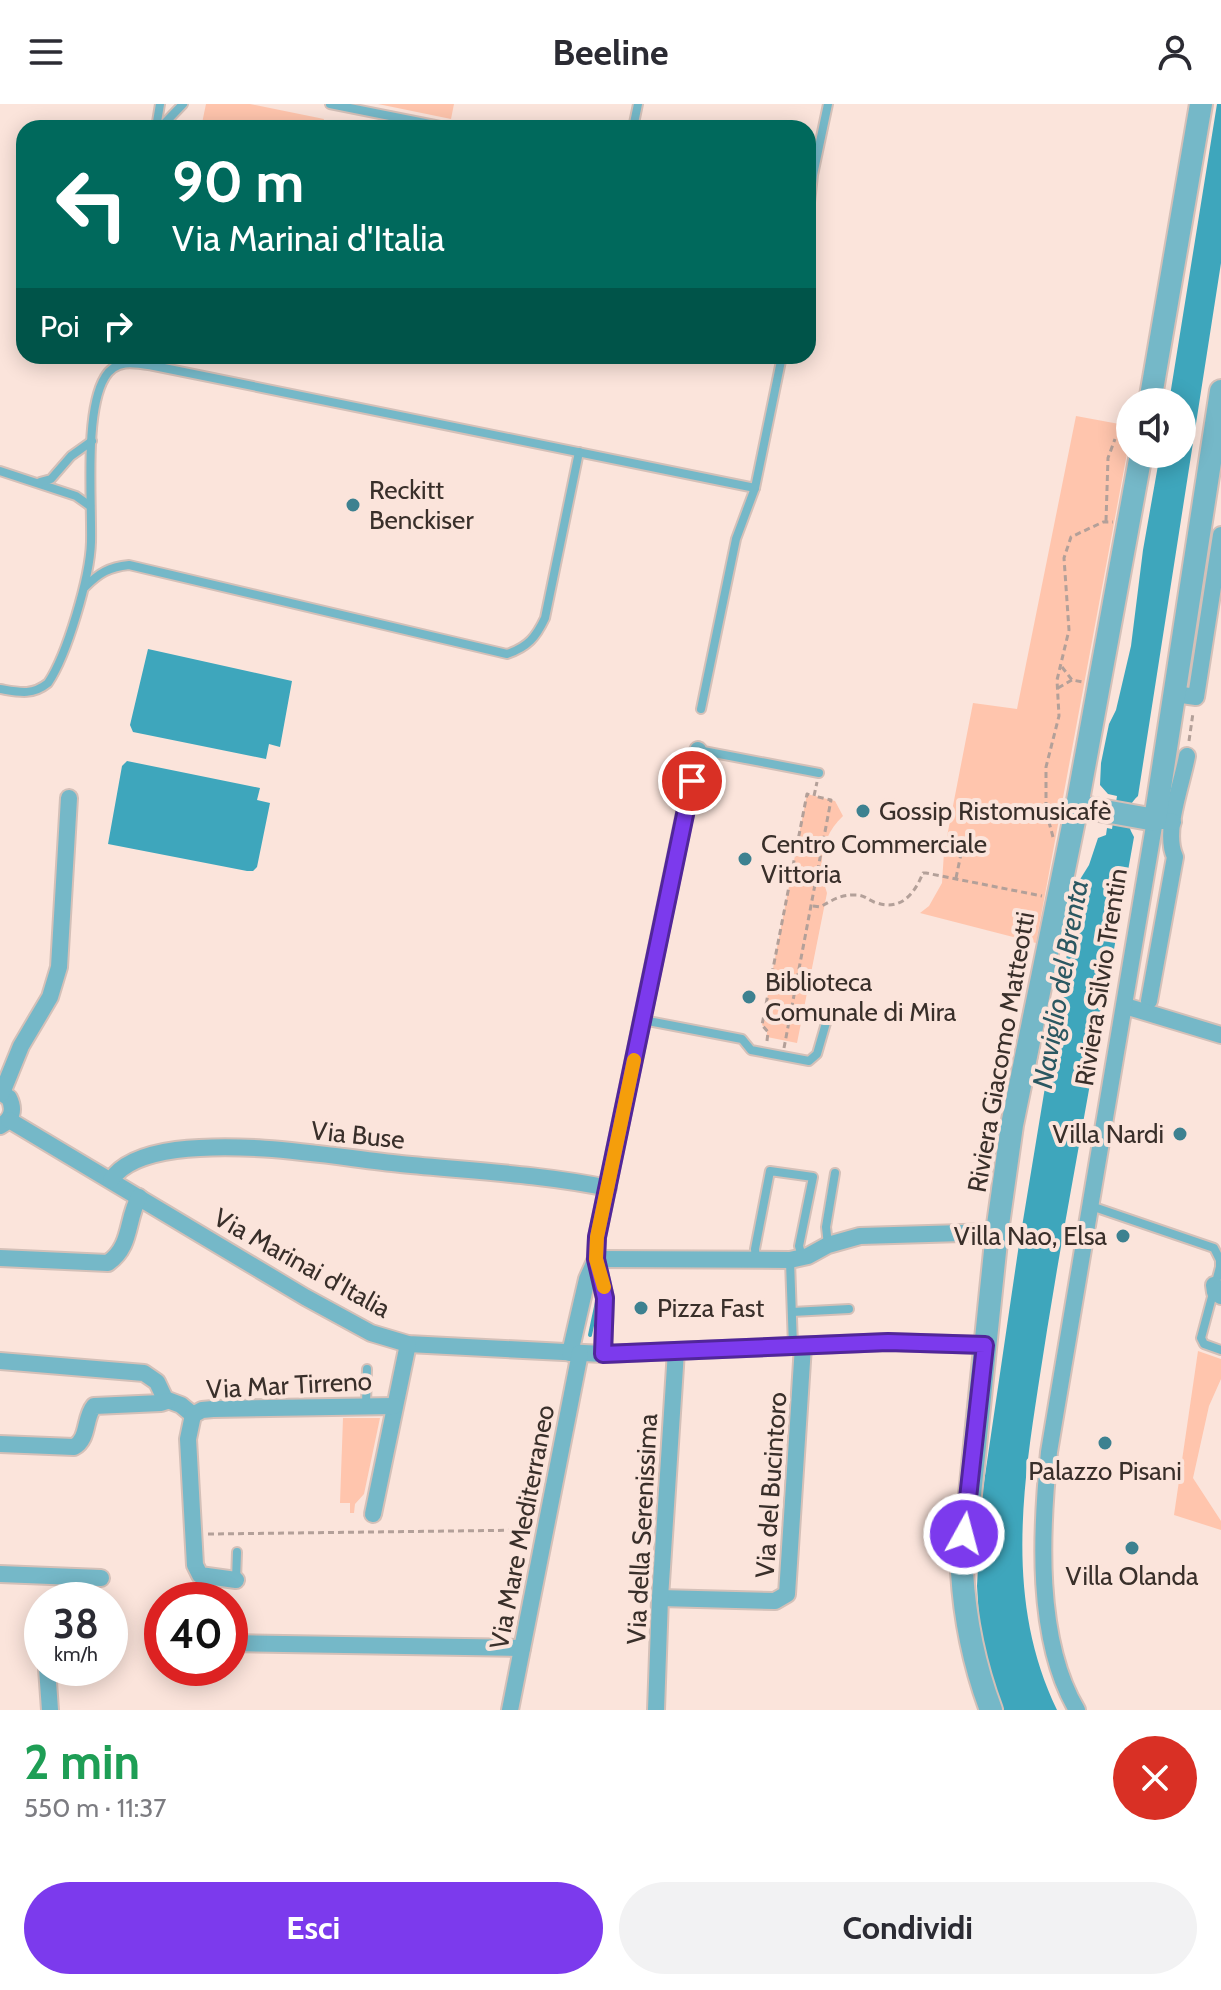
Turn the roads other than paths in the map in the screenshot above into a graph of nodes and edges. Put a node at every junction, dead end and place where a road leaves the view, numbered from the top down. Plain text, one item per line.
1 (183, 104) edge
2 (330, 104) edge
3 (828, 104) edge
4 (1201, 104) edge
5 (166, 120) edge
6 (410, 120) edge
7 (816, 161) edge
8 (113, 364) edge
9 (144, 364) edge
10 (780, 364) edge
11 (1152, 388) edge
12 (1221, 391) edge
13 (92, 441) junction
14 (579, 452) junction
15 (1138, 468) edge
16 (0, 471) edge
17 (39, 482) junction
18 (755, 488) junction
19 (90, 506) junction
20 (1221, 535) edge
21 (1207, 555) junction
22 (85, 587) junction
23 (0, 689) edge
24 (701, 709) dead end
25 (698, 750) joint
26 (1187, 756) road end
27 (819, 773) road end
28 (69, 798) dead end
29 (1087, 808) junction
30 (1164, 821) junction
31 (1149, 1001) dead end
32 (1125, 1006) junction
33 (828, 1016) dead end
34 (643, 1020) junction
35 (1221, 1035) edge
36 (1, 1092) edge
37 (5, 1123) edge
38 (835, 1173) dead end
39 (111, 1180) junction
40 (608, 1188) junction
41 (139, 1197) junction
42 (1091, 1206) junction
43 (997, 1232) junction
44 (828, 1245) junction
45 (0, 1258) edge
46 (596, 1259) junction
47 (796, 1259) junction
48 (756, 1261) junction
49 (1217, 1291) edge
50 (849, 1309) dead end
51 (792, 1312) junction
52 (408, 1344) junction
53 (985, 1345) junction
54 (798, 1346) junction
55 (1221, 1350) edge
56 (676, 1351) junction
57 (575, 1353) junction
58 (603, 1354) junction
59 (0, 1361) edge
60 (367, 1369) dead end
61 (167, 1401) junction
62 (366, 1405) junction
63 (394, 1406) junction
64 (193, 1415) junction
65 (0, 1444) edge
66 (373, 1514) dead end
67 (237, 1552) dead end
68 (0, 1574) edge
69 (101, 1578) dead end
70 (236, 1580) joint
71 (660, 1598) junction
72 (248, 1643) edge
73 (522, 1648) junction
74 (48, 1686) edge
75 (50, 1710) edge
76 (510, 1710) edge
77 (656, 1710) edge
78 (991, 1710) edge
79 (1077, 1710) edge

1 - 5 lane
2 - 6 lane
3 - 7 lane
4 - 11 street
8 - 13 lane
9 - 14 lane
10 - 18 lane
12 - 21 street, Riviera Silvio Trentin
13 - 17 lane
13 - 19 lane
14 - 18 lane
14 - 22 lane
15 - 29 street, Riviera Giacomo Matteotti
16 - 17 lane
17 - 19 lane
18 - 24 lane
19 - 22 lane
20 - 21 street
21 - 30 street, Riviera Silvio Trentin
22 - 23 lane
25 - 27 lane
25 - 34 street, Via Mare Mediterraneo
26 - 30 street
28 - 36 street
29 - 30 street
29 - 43 street, Riviera Giacomo Matteotti
30 - 31 street
30 - 32 street, Riviera Silvio Trentin
32 - 35 street
32 - 42 street, Riviera Silvio Trentin
33 - 34 lane
34 - 40 street, Via Mare Mediterraneo
36 - 37 street
37 - 39 street, Via Marinai d'Italia
38 - 44 lane
39 - 40 street, Via Buse
39 - 41 street, Via Marinai d'Italia
40 - 46 street, Via Mare Mediterraneo
41 - 45 street
41 - 52 street, Via Marinai d'Italia
42 - 49 lane
42 - 79 street, Riviera Silvio Trentin
43 - 44 street
43 - 53 street, Riviera Giacomo Matteotti
44 - 47 street
46 - 48 street
46 - 57 street, Via Mare Mediterraneo
46 - 58 street, Via Mare Mediterraneo
47 - 48 street
47 - 48 lane
47 - 51 lane
49 - 55 lane
50 - 51 lane
51 - 54 lane
52 - 57 street, Via Marinai d'Italia
52 - 63 street, Via Mar Tirreno
53 - 54 street, Via Marinai d'Italia
53 - 78 street, Riviera Giacomo Matteotti
54 - 56 street, Via Marinai d'Italia
54 - 71 street, Via del Bucintoro
56 - 58 street, Via Marinai d'Italia
56 - 71 street, Via della Serenissima
57 - 58 street, Via Marinai d'Italia
57 - 73 street, Via Mare Mediterraneo
59 - 61 street
60 - 62 lane
61 - 64 street
61 - 65 street
62 - 63 street, Via Mar Tirreno
62 - 64 street, Via Mar Tirreno
63 - 66 street, Via Mar Tirreno
64 - 70 street, Via Mar Tirreno
67 - 70 lane
68 - 69 street
71 - 77 street, Via della Serenissima
72 - 73 street
73 - 76 street, Via Mare Mediterraneo
74 - 75 street

